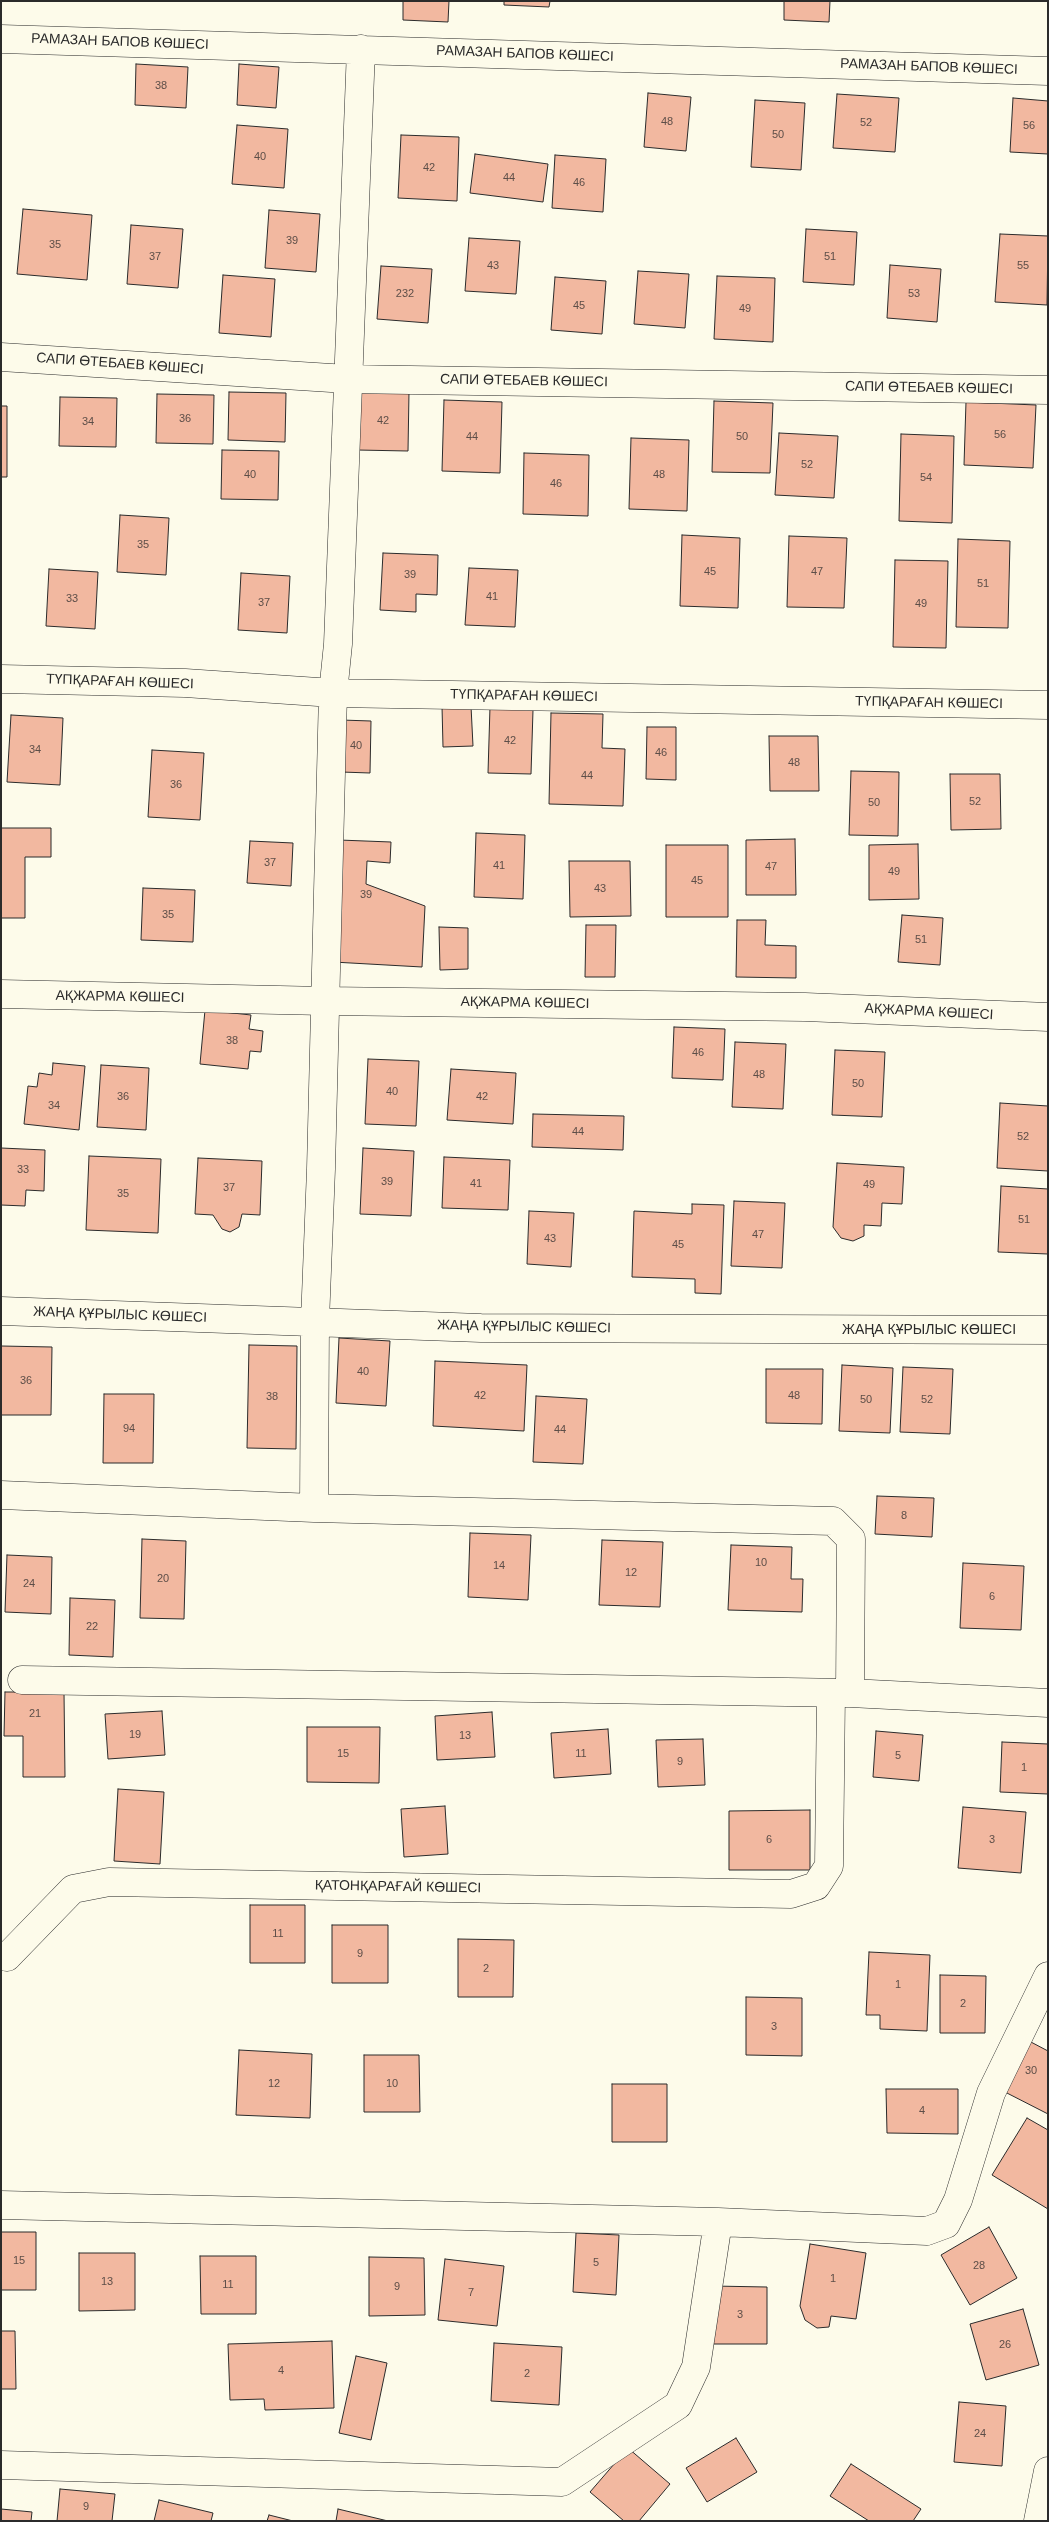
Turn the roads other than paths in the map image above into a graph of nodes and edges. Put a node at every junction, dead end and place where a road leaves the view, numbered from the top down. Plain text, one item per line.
1 (1, 39) edge
2 (361, 49) junction
3 (1048, 71) edge
4 (1, 357) edge
5 (347, 379) junction
6 (1048, 390) edge
7 (1, 679) edge
8 (333, 693) junction
9 (1048, 705) edge
10 (1, 994) edge
11 (325, 1001) junction
12 (1048, 1017) edge
13 (1, 1311) edge
14 (315, 1321) junction
15 (1048, 1330) edge
16 (1, 1495) edge
17 (314, 1508) junction
18 (22, 1680) dead end
19 (840, 1693) junction
20 (1048, 1703) edge
21 (7, 1957) dead end
22 (1048, 1976) edge
23 (1, 2205) edge
24 (718, 2222) junction
25 (1, 2465) edge
26 (1048, 2471) edge
27 (1038, 2521) edge

1 - 2 street, РАМАЗАН БАПОВ КӨШЕСІ
2 - 3 street, РАМАЗАН БАПОВ КӨШЕСІ
2 - 5 street
4 - 5 street, САПИ ӨТЕБАЕВ КӨШЕСІ
5 - 6 street, САПИ ӨТЕБАЕВ КӨШЕСІ
5 - 8 street
7 - 8 street, ТҮПҚАРАҒАН КӨШЕСІ
8 - 9 street, ТҮПҚАРАҒАН КӨШЕСІ
8 - 11 street
10 - 11 street, АҚЖАРМА КӨШЕСІ
11 - 12 street, АҚЖАРМА КӨШЕСІ
11 - 14 street
13 - 14 street, ЖАҢА ҚҰРЫЛЫС КӨШЕСІ
14 - 15 street, ЖАҢА ҚҰРЫЛЫС КӨШЕСІ
14 - 17 street
16 - 17 street
17 - 19 street
18 - 19 street
19 - 20 street
19 - 21 street, ҚАТОНҚАРАҒАЙ КӨШЕСІ
22 - 24 street
23 - 24 street
24 - 25 street
26 - 27 street

